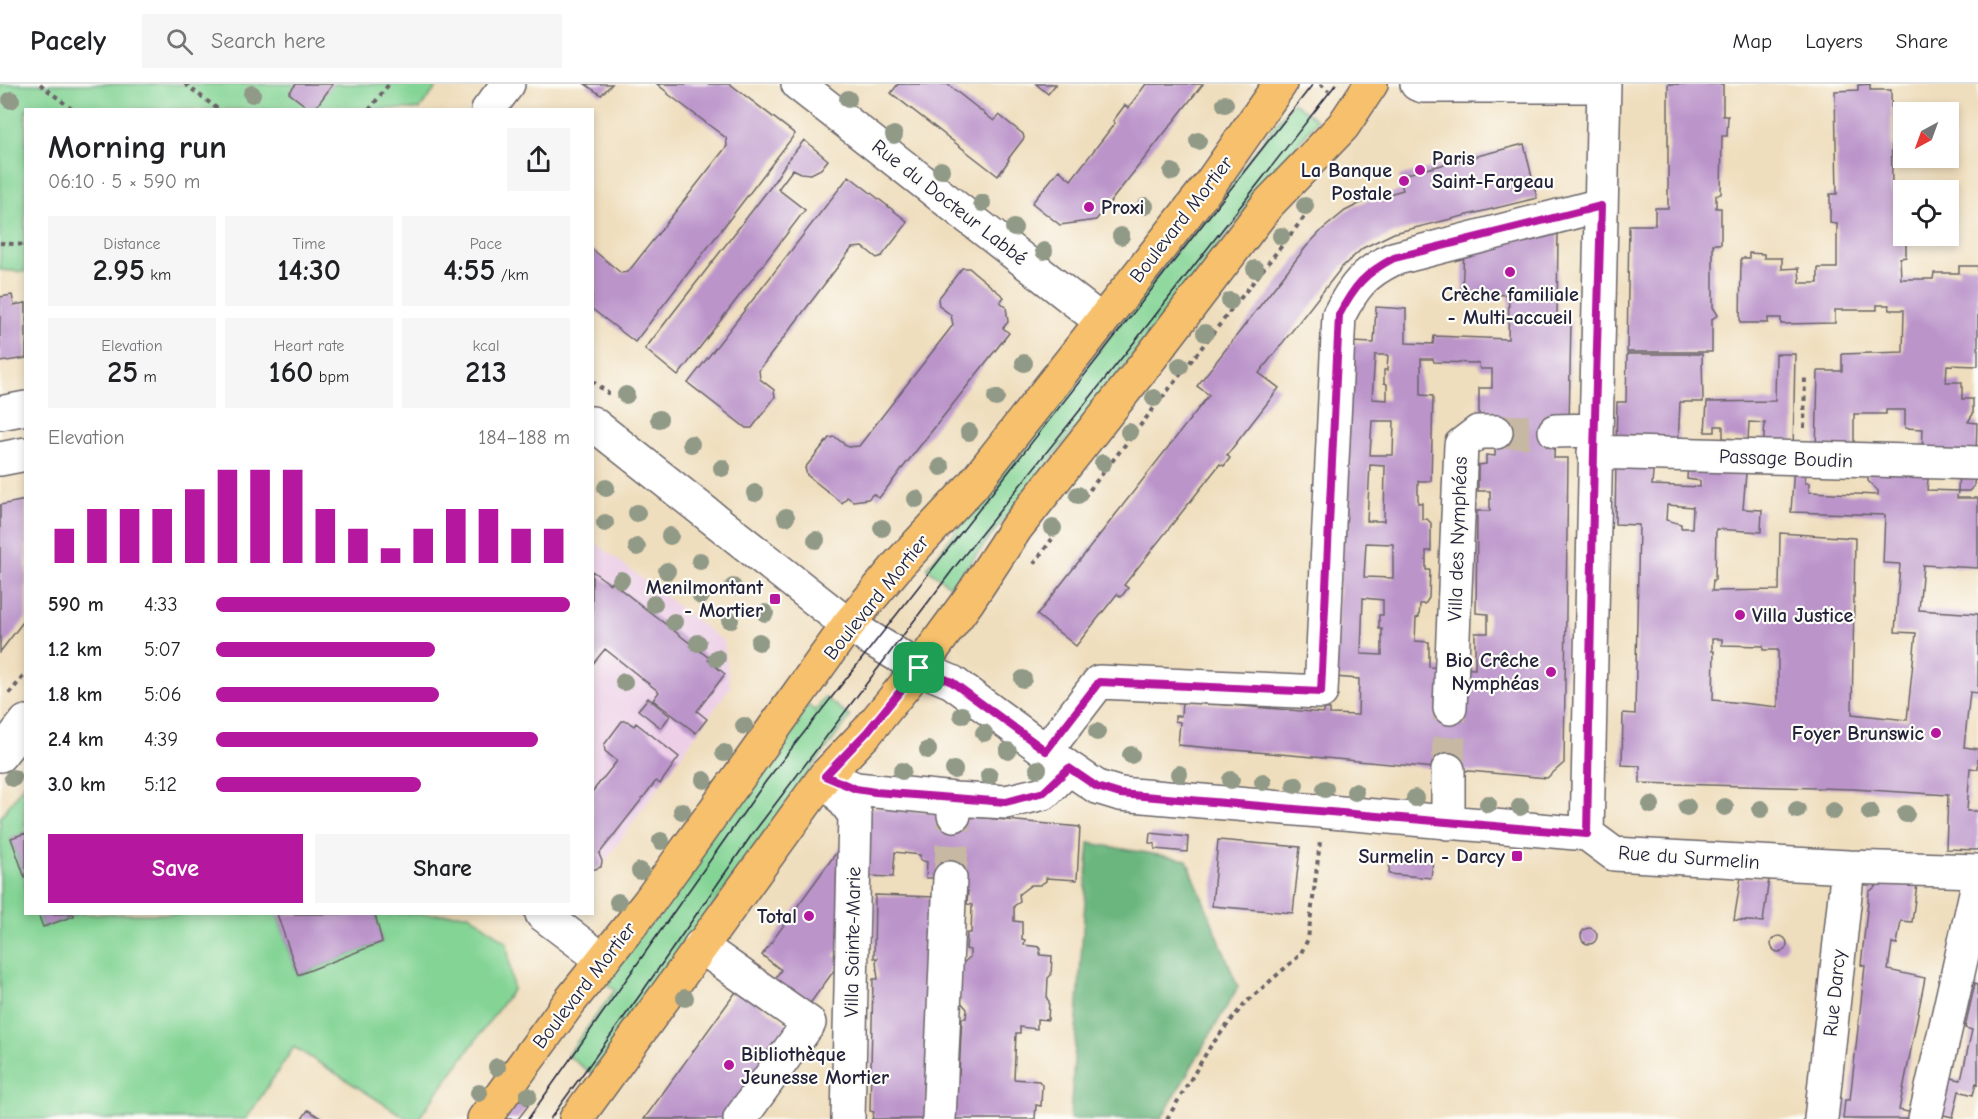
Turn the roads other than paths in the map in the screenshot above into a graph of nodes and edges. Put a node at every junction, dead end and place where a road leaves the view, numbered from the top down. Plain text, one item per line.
1 (508, 84) edge
2 (798, 84) edge
3 (1280, 84) edge
4 (1371, 84) edge
5 (1417, 84) edge
6 (1604, 85) edge
7 (490, 108) edge
8 (1601, 206) junction
9 (1101, 321) junction
10 (24, 408) edge
11 (0, 413) edge
12 (594, 425) edge
13 (1555, 431) tunnel mouth
14 (1496, 432) tunnel mouth
15 (1595, 441) junction
16 (24, 454) edge
17 (0, 459) edge
18 (1978, 464) edge
19 (848, 625) junction
20 (919, 668) junction
21 (1450, 708) tunnel mouth
22 (16, 710) edge
23 (0, 755) edge
24 (1057, 760) junction
25 (1448, 770) tunnel mouth
26 (825, 776) junction
27 (1448, 823) junction
28 (1587, 834) junction
29 (1848, 867) junction
30 (1978, 871) edge
31 (950, 878) tunnel mouth
32 (1978, 884) edge
33 (543, 915) edge
34 (700, 946) junction
35 (603, 960) junction
36 (484, 1119) edge
37 (576, 1119) edge
38 (740, 1119) edge
39 (848, 1119) edge
40 (939, 1119) edge
41 (1821, 1119) edge
42 (1925, 1119) edge

1 - 7 street
2 - 9 street, Rue du Docteur Labbé
3 - 9 main road, Boulevard Mortier
4 - 20 main road
5 - 6 street
6 - 8 street
8 - 15 street
8 - 24 street
9 - 19 main road, Boulevard Mortier
10 - 11 street
12 - 19 street
13 - 15 street
14 - 21 street, Villa des Nymphéas
15 - 18 street, Passage Boudin
15 - 28 street
16 - 17 street
19 - 20 street
19 - 35 main road, Boulevard Mortier
20 - 24 street
20 - 26 main road
22 - 23 street
24 - 26 street
24 - 27 street
25 - 27 street
26 - 34 main road
26 - 39 street, Villa Sainte-Marie
27 - 28 street
28 - 29 street, Rue du Surmelin
29 - 30 street, Rue du Surmelin
29 - 41 street, Rue Darcy
31 - 40 street
32 - 42 street
33 - 35 street
34 - 37 main road
34 - 38 street
35 - 36 main road, Boulevard Mortier

